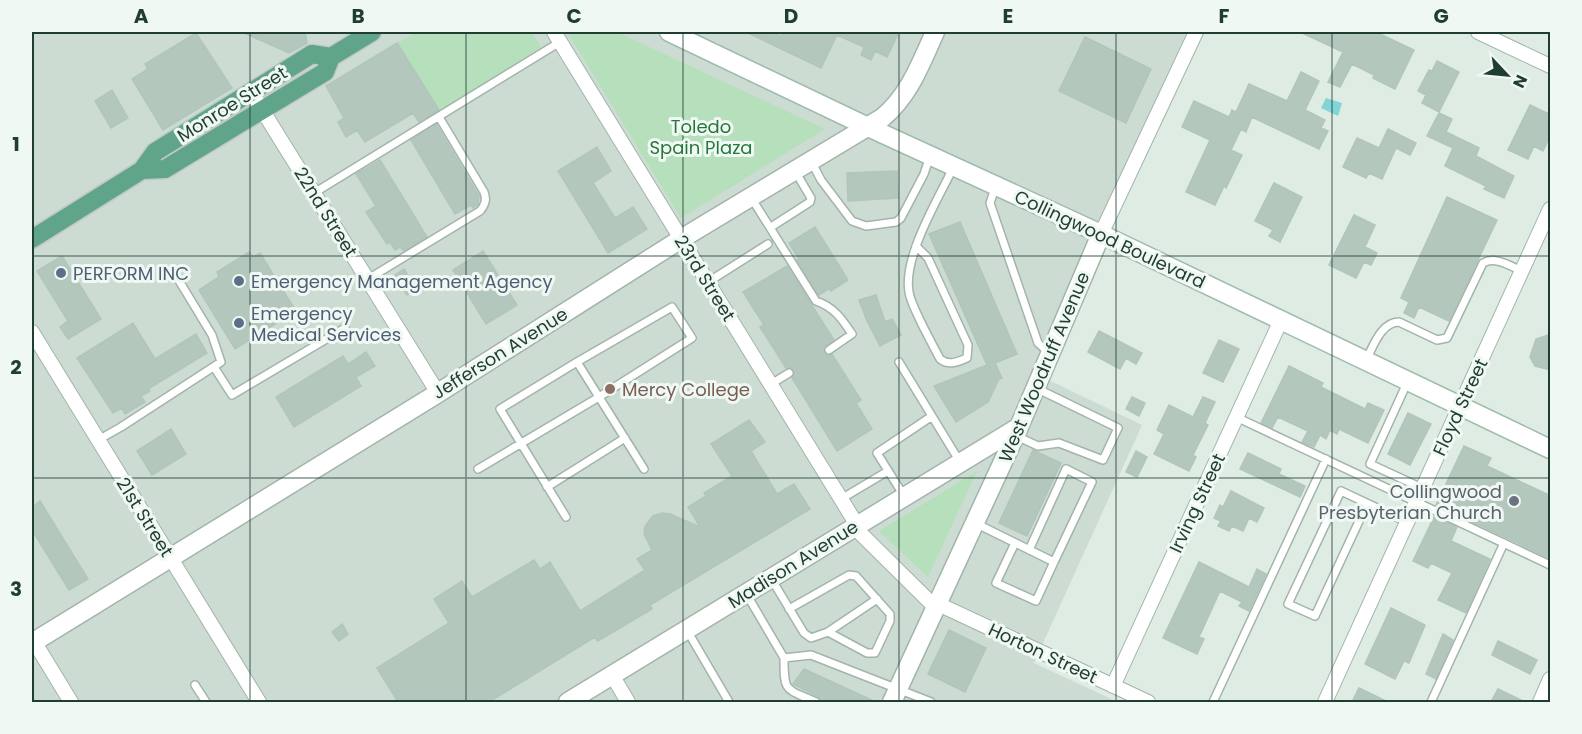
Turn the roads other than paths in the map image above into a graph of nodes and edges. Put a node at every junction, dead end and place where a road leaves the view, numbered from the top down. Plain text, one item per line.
1 (372, 32) edge
2 (669, 32) edge
3 (935, 32) edge
4 (1196, 32) edge
5 (1478, 32) edge
6 (557, 37) edge
7 (331, 57) junction
8 (1551, 66) edge
9 (251, 92) junction
10 (262, 110) junction
11 (439, 117) junction
12 (868, 127) junction
13 (930, 155) junction
14 (811, 161) junction
15 (954, 166) junction
16 (142, 170) junction
17 (794, 171) junction
18 (996, 185) junction
19 (314, 193) junction
20 (751, 197) junction
21 (1551, 209) edge
22 (771, 227) junction
23 (1101, 234) junction
24 (32, 239) edge
25 (681, 239) junction
26 (768, 244) dead end
27 (916, 246) junction
28 (1522, 271) junction
29 (178, 279) dead end
30 (368, 279) junction
31 (708, 282) junction
32 (1281, 320) junction
33 (345, 328) dead end
34 (32, 332) edge
35 (829, 350) dead end
36 (1050, 353) junction
37 (1366, 361) junction
38 (577, 362) junction
39 (899, 362) dead end
40 (214, 367) junction
41 (789, 373) dead end
42 (1408, 381) junction
43 (771, 384) junction
44 (1035, 387) junction
45 (438, 393) junction
46 (598, 397) junction
47 (1460, 406) junction
48 (932, 416) junction
49 (1236, 417) junction
50 (1017, 431) junction
51 (625, 438) junction
52 (98, 440) junction
53 (521, 444) junction
54 (1551, 449) edge
55 (1326, 459) junction
56 (960, 462) junction
57 (1370, 464) junction
58 (478, 469) dead end
59 (645, 469) dead end
60 (888, 471) junction
61 (1363, 477) junction
62 (547, 487) junction
63 (1422, 488) junction
64 (904, 496) junction
65 (842, 499) junction
66 (1416, 502) junction
67 (1367, 504) junction
68 (566, 517) dead end
69 (1407, 522) junction
70 (975, 523) junction
71 (855, 526) junction
72 (1015, 543) junction
73 (1504, 543) junction
74 (1029, 550) junction
75 (170, 558) junction
76 (1054, 562) junction
77 (1551, 565) edge
78 (771, 578) junction
79 (746, 593) junction
80 (877, 599) junction
81 (937, 606) junction
82 (789, 609) junction
83 (687, 629) junction
84 (828, 632) junction
85 (32, 641) edge
86 (784, 658) junction
87 (612, 675) junction
88 (1551, 679) edge
89 (195, 685) dead end
90 (1113, 686) junction
91 (895, 696) edge
92 (71, 702) edge
93 (206, 702) edge
94 (259, 702) edge
95 (568, 702) edge
96 (628, 702) edge
97 (729, 702) edge
98 (816, 702) edge
99 (931, 702) edge
100 (1148, 702) edge
101 (1214, 702) edge
102 (1324, 702) edge
103 (1431, 702) edge
104 (1540, 702) edge

1 - 7 main road, Monroe Street
2 - 12 street, Collingwood Boulevard
3 - 12 street, Jefferson Avenue
4 - 23 street, West Woodruff Avenue
5 - 8 street
6 - 11 lane
6 - 25 street, 23rd Street
7 - 9 main road, Monroe Street
7 - 10 main road, Monroe Street
9 - 10 street, 22nd Street
9 - 16 main road, Monroe Street
10 - 16 main road, Monroe Street
10 - 19 street, 22nd Street
11 - 19 lane
11 - 30 lane
12 - 13 street, Collingwood Boulevard
12 - 14 street, Jefferson Avenue
13 - 14 lane
13 - 15 street, Collingwood Boulevard
14 - 17 street, Jefferson Avenue
15 - 18 street, Collingwood Boulevard
15 - 27 lane
16 - 24 main road, Monroe Street
17 - 20 street, Jefferson Avenue
17 - 22 lane
18 - 23 street, Collingwood Boulevard
18 - 36 lane
19 - 30 street, 22nd Street
20 - 22 lane
20 - 25 street, Jefferson Avenue
21 - 28 street, Floyd Street
22 - 35 lane
23 - 32 street, Collingwood Boulevard
23 - 36 street, West Woodruff Avenue
25 - 31 street, 23rd Street
25 - 45 street, Jefferson Avenue
26 - 31 lane
27 - 27 lane
28 - 37 lane
28 - 47 street, Floyd Street
29 - 40 lane
30 - 45 street, 22nd Street
31 - 43 street, 23rd Street
32 - 37 street, Collingwood Boulevard
32 - 49 street, Irving Street
33 - 40 lane
34 - 52 street, 21st Street
36 - 44 street, West Woodruff Avenue
37 - 42 street, Collingwood Boulevard
38 - 46 lane
38 - 46 lane
38 - 53 lane
39 - 48 lane
40 - 52 lane
41 - 43 lane
42 - 47 street, Collingwood Boulevard
42 - 57 lane
43 - 65 street, 23rd Street
44 - 50 street, West Woodruff Avenue
44 - 50 lane
45 - 75 street, Jefferson Avenue
46 - 51 lane
46 - 53 lane
47 - 54 street, Collingwood Boulevard
47 - 63 street, Floyd Street
48 - 56 lane
48 - 60 lane
49 - 55 lane
49 - 90 street, Irving Street
50 - 56 street, Madison Avenue
50 - 70 street, West Woodruff Avenue
51 - 59 lane
51 - 62 lane
52 - 75 street, 21st Street
53 - 58 lane
53 - 62 lane
55 - 61 lane
55 - 101 lane
56 - 64 street, Madison Avenue
57 - 61 lane
57 - 63 lane
60 - 64 lane
60 - 65 lane
61 - 66 lane
62 - 68 lane
63 - 66 street, Floyd Street
64 - 71 street, Madison Avenue
65 - 71 street, 23rd Street
66 - 69 street, Floyd Street
66 - 73 lane
67 - 67 lane
67 - 69 lane
69 - 102 street, Floyd Street
70 - 72 lane
70 - 81 street, West Woodruff Avenue
71 - 78 street, Madison Avenue
71 - 81 street, 23rd Street
72 - 74 lane
72 - 76 lane
73 - 77 lane
73 - 103 lane
74 - 76 lane
74 - 76 lane
75 - 85 street, Jefferson Avenue
75 - 94 street, 21st Street
78 - 79 street, Madison Avenue
78 - 82 lane
79 - 83 street, Madison Avenue
79 - 86 lane
80 - 82 lane
80 - 84 lane
80 - 84 lane
81 - 90 street, Horton Street
81 - 91 street, West Woodruff Avenue
82 - 84 lane
83 - 87 street, Madison Avenue
83 - 97 lane
85 - 92 street
86 - 91 lane
86 - 98 lane
87 - 95 street, Madison Avenue
87 - 96 street
88 - 104 street
89 - 93 lane
90 - 100 street, Horton Street
91 - 99 lane

